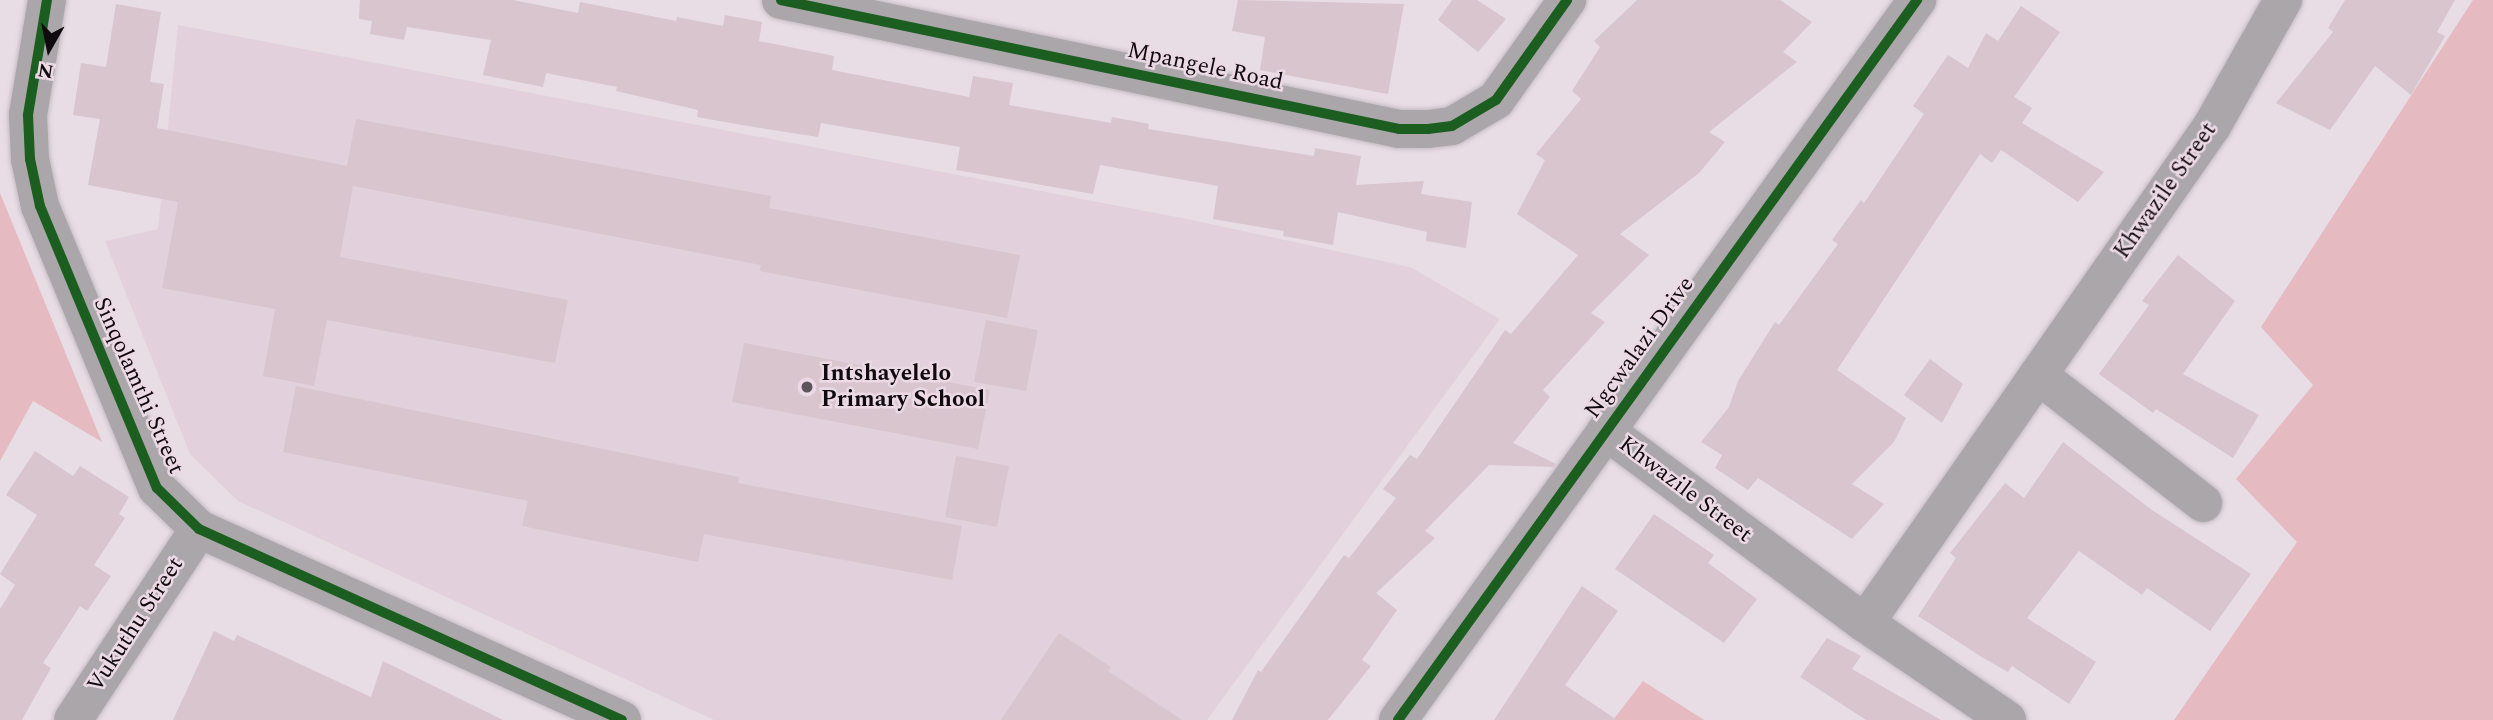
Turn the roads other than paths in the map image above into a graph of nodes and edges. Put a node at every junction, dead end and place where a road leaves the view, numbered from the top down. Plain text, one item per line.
1 (47, 0) edge
2 (781, 0) edge
3 (1567, 0) edge
4 (1917, 0) edge
5 (2283, 0) edge
6 (2038, 375) junction
7 (1606, 431) junction
8 (2203, 503) dead end
9 (200, 529) junction
10 (1865, 623) junction
11 (74, 720) edge
12 (622, 720) edge
13 (1398, 720) edge
14 (2007, 720) edge

1 - 9 street, Sinqolamthi Street
2 - 3 street, Mpangele Road
4 - 7 street, Ngcwalazi Drive
5 - 6 street, Khwazile Street
6 - 8 street
6 - 10 street, Khwazile Street
7 - 10 street, Khwazile Street
7 - 13 street, Ngcwalazi Drive
9 - 11 street, Vukuthu Street
9 - 12 street, Sinqolamthi Street
10 - 14 street, Khwazile Street

